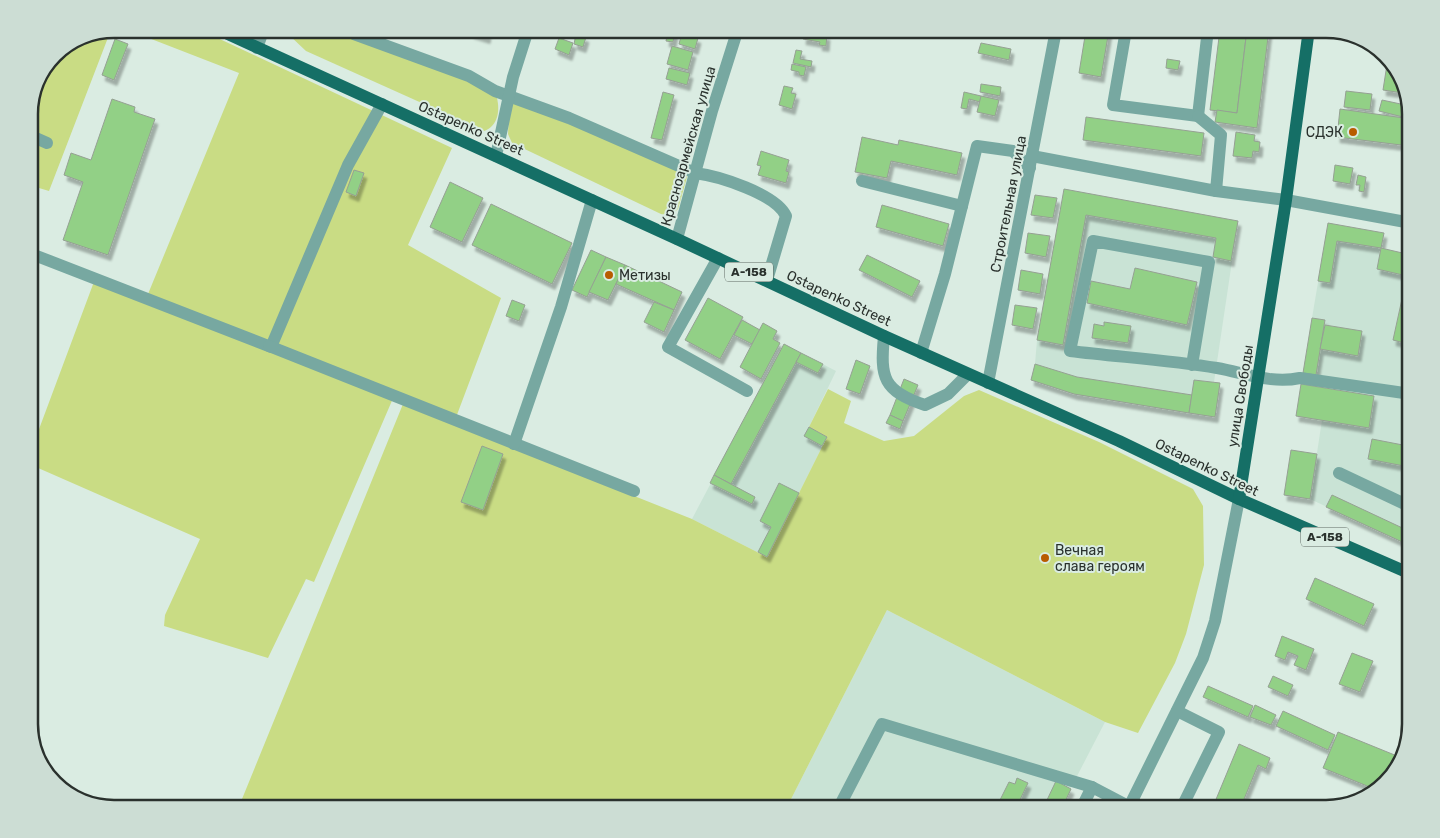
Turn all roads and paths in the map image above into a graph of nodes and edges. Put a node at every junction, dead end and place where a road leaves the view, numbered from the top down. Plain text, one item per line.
1 (234, 37) edge
2 (261, 37) edge
3 (362, 37) edge
4 (525, 37) edge
5 (736, 37) edge
6 (1055, 37) edge
7 (1125, 37) edge
8 (1207, 37) edge
9 (1308, 37) edge
10 (258, 48) junction
11 (510, 95) junction
12 (382, 104) junction
13 (1198, 116) junction
14 (38, 139) edge
15 (47, 143) dead end
16 (496, 156) junction
17 (1031, 162) junction
18 (695, 173) junction
19 (862, 181) dead end
20 (1216, 190) junction
21 (592, 200) junction
22 (1286, 200) junction
23 (962, 206) junction
24 (1402, 221) edge
25 (677, 239) junction
26 (38, 257) edge
27 (718, 258) junction
28 (767, 280) junction
29 (884, 336) junction
30 (268, 346) junction
31 (921, 353) junction
32 (1192, 365) junction
33 (968, 374) junction
34 (1258, 377) junction
35 (988, 383) junction
36 (747, 391) dead end
37 (1402, 393) edge
38 (514, 444) junction
39 (1339, 473) dead end
40 (634, 491) dead end
41 (1239, 499) junction
42 (1402, 503) edge
43 (1402, 570) edge
44 (1177, 711) junction
45 (1092, 787) junction
46 (843, 800) edge
47 (1086, 800) edge
48 (1116, 800) edge
49 (1134, 800) edge
50 (1185, 800) edge

1 - 10 main road, Ostapenko Street / А-158
2 - 10 street
3 - 11 street
4 - 11 street
5 - 18 street, Красноармейская улица
6 - 17 street, Строительная улица
7 - 13 street
8 - 13 street
9 - 22 main road, улица Свободы
10 - 12 main road, Ostapenko Street / А-158
11 - 16 street
11 - 18 street
12 - 16 main road, Ostapenko Street / А-158
12 - 30 street
13 - 20 street
14 - 15 street
16 - 21 main road, Ostapenko Street / А-158
17 - 20 street
17 - 23 street
17 - 35 street, Строительная улица
18 - 25 street, Красноармейская улица
18 - 28 street
19 - 23 street
20 - 22 street
21 - 25 main road, Ostapenko Street / А-158
21 - 38 street
22 - 24 street
22 - 34 main road, улица Свободы
23 - 31 street
25 - 27 main road, Ostapenko Street / А-158
26 - 30 street
27 - 28 main road, Ostapenko Street / А-158
27 - 36 street
28 - 29 main road, Ostapenko Street / А-158
29 - 31 main road, Ostapenko Street / А-158
29 - 33 street
30 - 38 street
31 - 33 main road, Ostapenko Street / А-158
32 - 32 street
32 - 34 street
33 - 35 main road, Ostapenko Street / А-158
34 - 37 street
34 - 41 main road, улица Свободы
35 - 41 main road, Ostapenko Street / А-158
38 - 40 street
39 - 42 street
41 - 43 main road, Ostapenko Street / А-158
41 - 44 street, улица Свободы
44 - 49 street, улица Свободы
44 - 50 street
45 - 46 street
45 - 47 street
45 - 48 street

